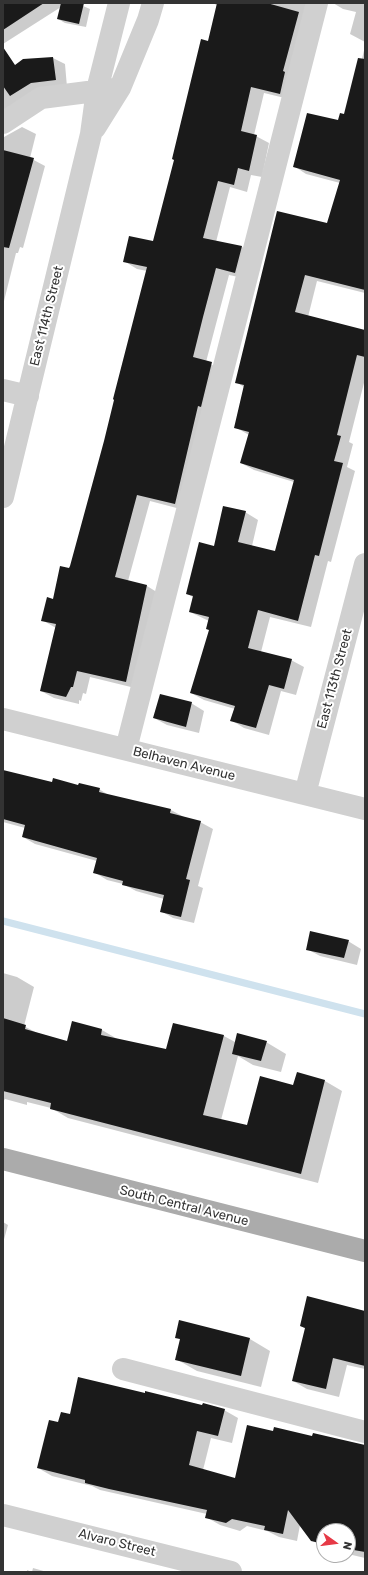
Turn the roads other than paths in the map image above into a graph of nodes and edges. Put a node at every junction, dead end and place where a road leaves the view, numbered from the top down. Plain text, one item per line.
1 (119, 3) edge
2 (153, 3) edge
3 (317, 3) edge
4 (120, 88) junction
5 (97, 90) junction
6 (3, 123) edge
7 (91, 134) junction
8 (3, 390) edge
9 (28, 396) junction
10 (3, 497) edge
11 (365, 564) edge
12 (3, 719) edge
13 (126, 749) junction
14 (305, 794) junction
15 (365, 809) edge
16 (3, 1159) edge
17 (365, 1251) edge
18 (123, 1369) dead end
19 (365, 1432) edge
20 (3, 1515) edge
21 (231, 1572) edge

1 - 5 street, East 114th Street
2 - 4 street, East 114th Street
3 - 13 street
4 - 5 street
4 - 7 street, East 114th Street
5 - 6 street
5 - 7 street, East 114th Street
7 - 9 street, East 114th Street
8 - 9 street
9 - 10 street, East 114th Street
11 - 14 street, East 113th Street
12 - 13 street, Belhaven Avenue
13 - 14 street, Belhaven Avenue
14 - 15 street, Belhaven Avenue
16 - 17 main road, South Central Avenue
18 - 19 street
20 - 21 street, Alvaro Street

